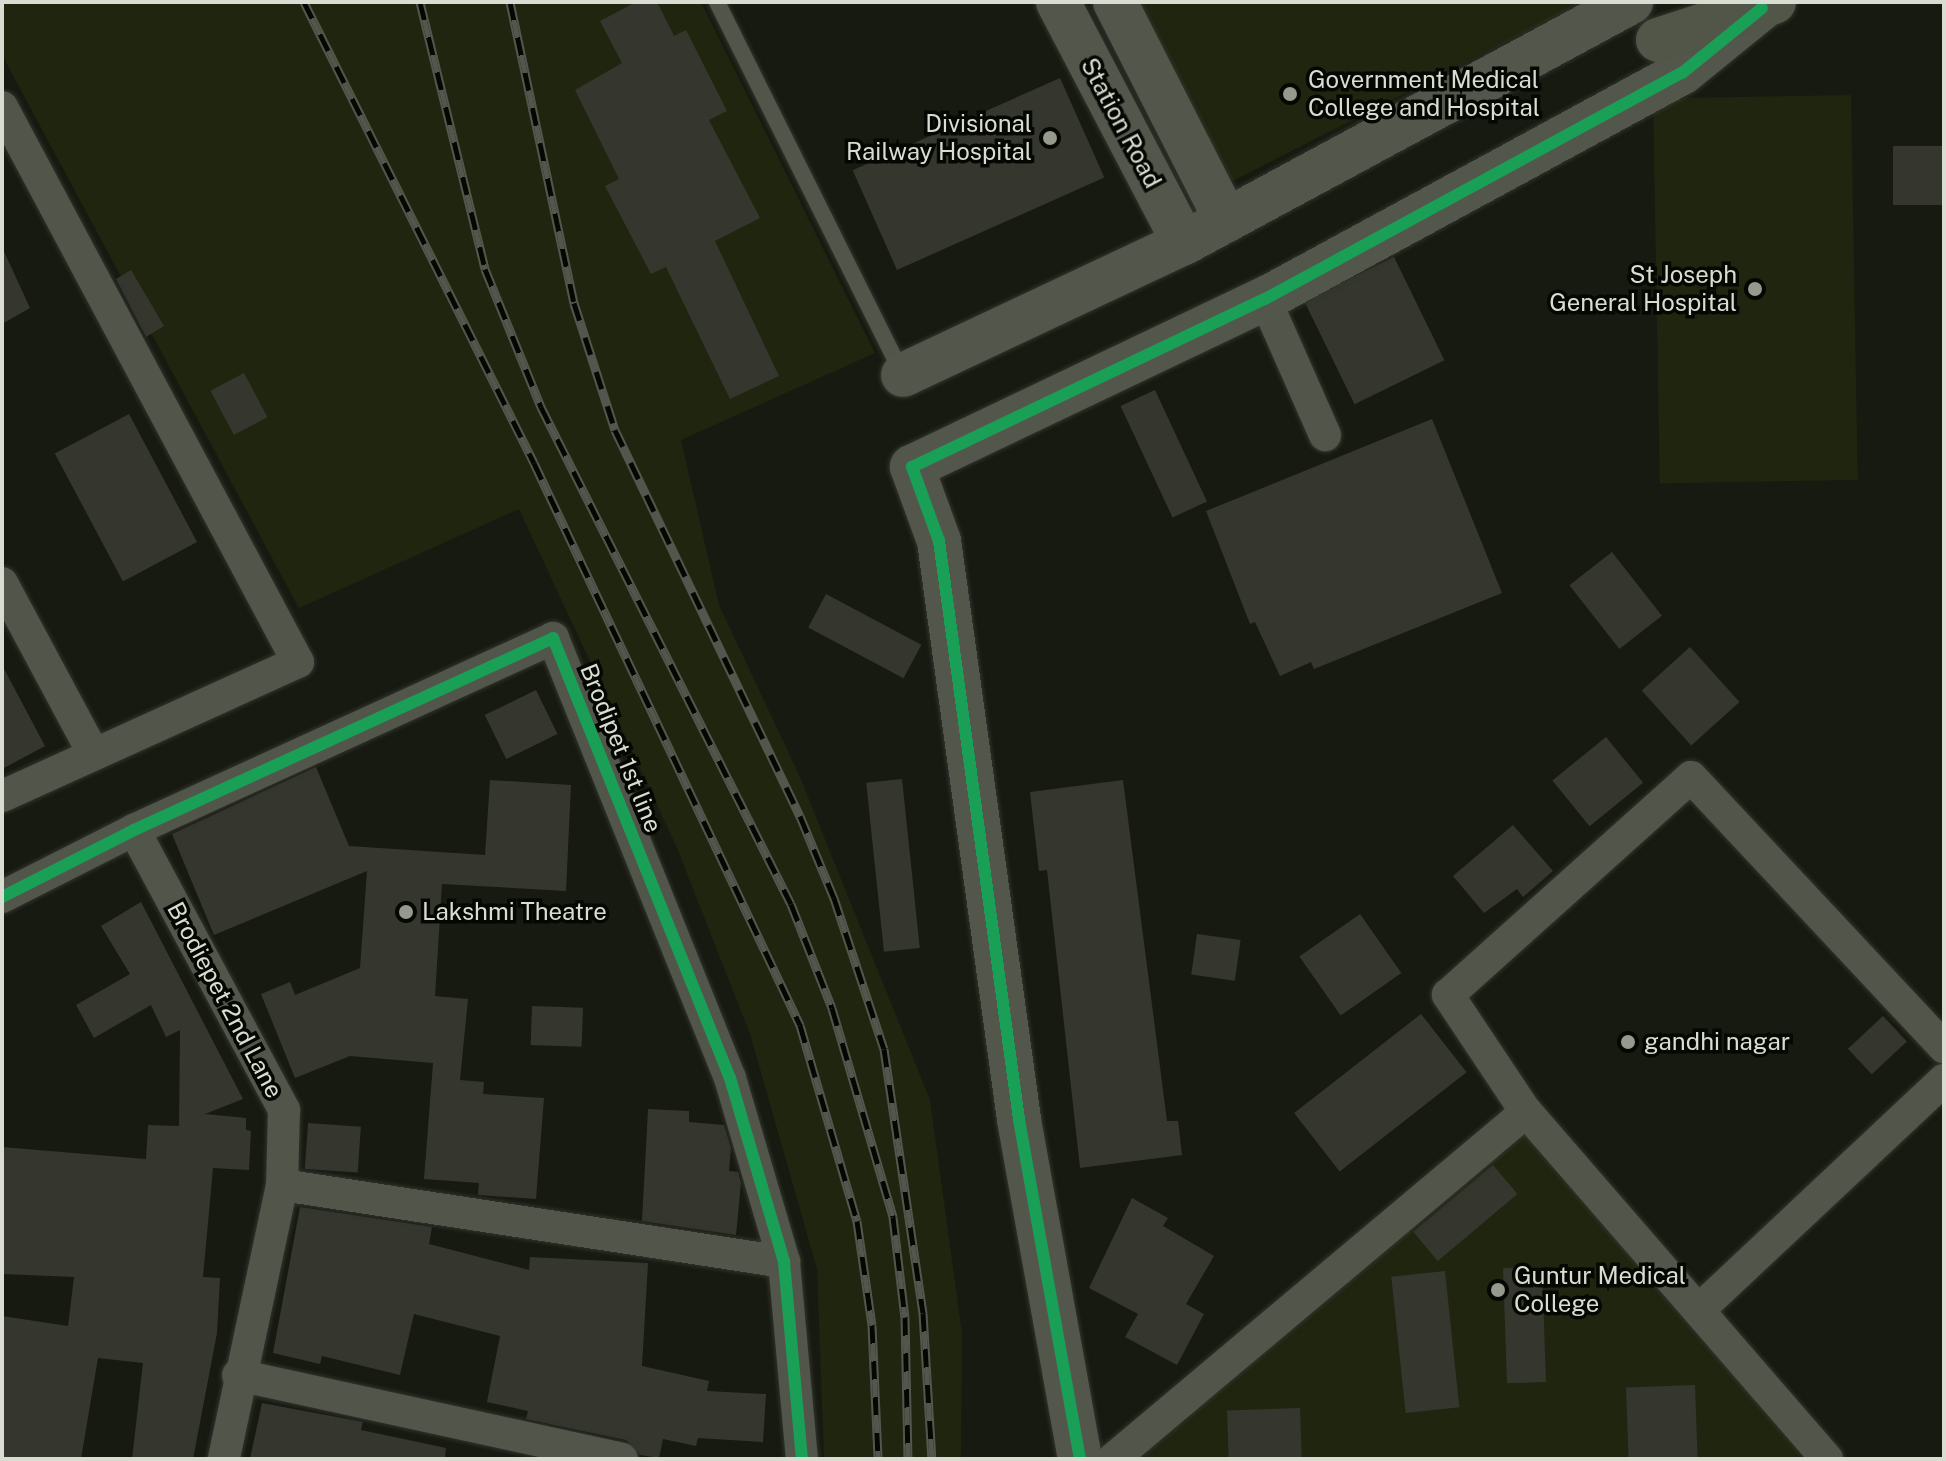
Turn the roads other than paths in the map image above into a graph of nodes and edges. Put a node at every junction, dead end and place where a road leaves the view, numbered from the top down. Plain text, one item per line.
1 (717, 2) edge
2 (1058, 2) edge
3 (1115, 2) edge
4 (1631, 2) edge
5 (1707, 2) edge
6 (1768, 5) edge
7 (2, 107) edge
8 (1226, 220) junction
9 (1184, 243) junction
10 (1265, 299) junction
11 (903, 375) joint
12 (1325, 435) dead end
13 (2, 583) edge
14 (93, 753) junction
15 (2, 796) edge
16 (134, 830) junction
17 (2, 897) edge
18 (1944, 1047) edge
19 (1944, 1080) edge
20 (1526, 1112) junction
21 (282, 1185) junction
22 (784, 1262) junction
23 (1700, 1309) junction
24 (238, 1375) junction
25 (224, 1459) edge
26 (622, 1459) edge
27 (802, 1459) edge
28 (1080, 1459) edge
29 (1113, 1459) edge
30 (1827, 1459) edge

1 - 11 lane
2 - 9 street, Station Road
3 - 8 street
4 - 8 street
5 - 6 main road
6 - 10 street
7 - 14 street
8 - 9 street
9 - 11 street
10 - 12 street
10 - 28 street
13 - 14 street
14 - 15 street
16 - 17 street, Brodipet 1st line
16 - 21 street, Brodiepet 2nd Lane
16 - 22 street, Brodipet 1st line
18 - 20 street
19 - 23 street
20 - 23 street
20 - 29 street
21 - 22 street
21 - 24 street, Brodiepet 2nd Lane
22 - 27 street, Brodipet 1st line
23 - 30 street
24 - 25 street, Brodiepet 2nd Lane
24 - 26 street

